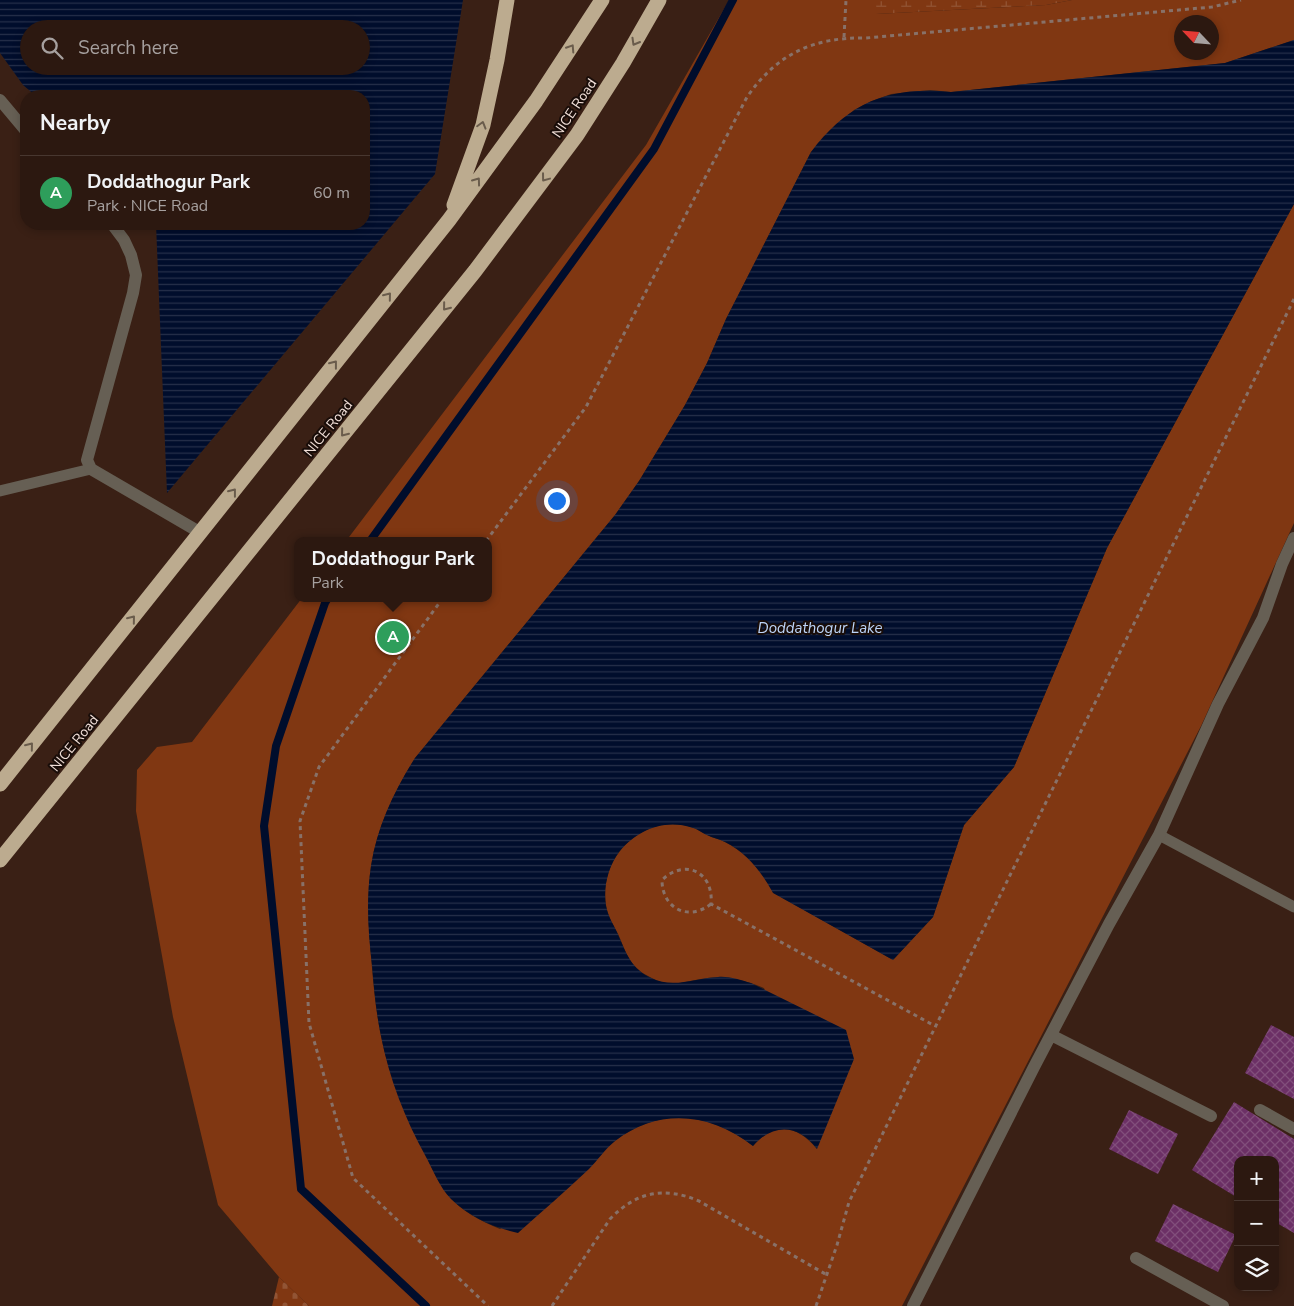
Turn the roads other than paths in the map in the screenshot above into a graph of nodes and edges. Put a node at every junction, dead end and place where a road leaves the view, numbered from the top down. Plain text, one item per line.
1 (507, 0) edge
2 (602, 0) edge
3 (659, 0) edge
4 (0, 100) edge
5 (20, 123) edge
6 (448, 220) junction
7 (116, 230) edge
8 (91, 469) junction
9 (0, 491) edge
10 (201, 533) junction
11 (1294, 538) edge
12 (0, 784) edge
13 (1159, 835) junction
14 (0, 860) edge
15 (1294, 906) edge
16 (1051, 1035) junction
17 (1260, 1110) dead end
18 (1211, 1116) dead end
19 (1294, 1130) edge
20 (1136, 1258) dead end
21 (913, 1306) edge
22 (1223, 1306) edge

6 -> 1 highway
6 -> 2 highway
3 -> 14 highway, NICE Road
4 - 5 street
10 -> 6 highway
7 - 8 street
8 - 9 lane
8 - 10 street
12 -> 10 highway
11 - 13 street
13 - 15 lane
13 - 16 street
16 - 18 street
16 - 21 street
17 - 19 street
20 - 22 street

